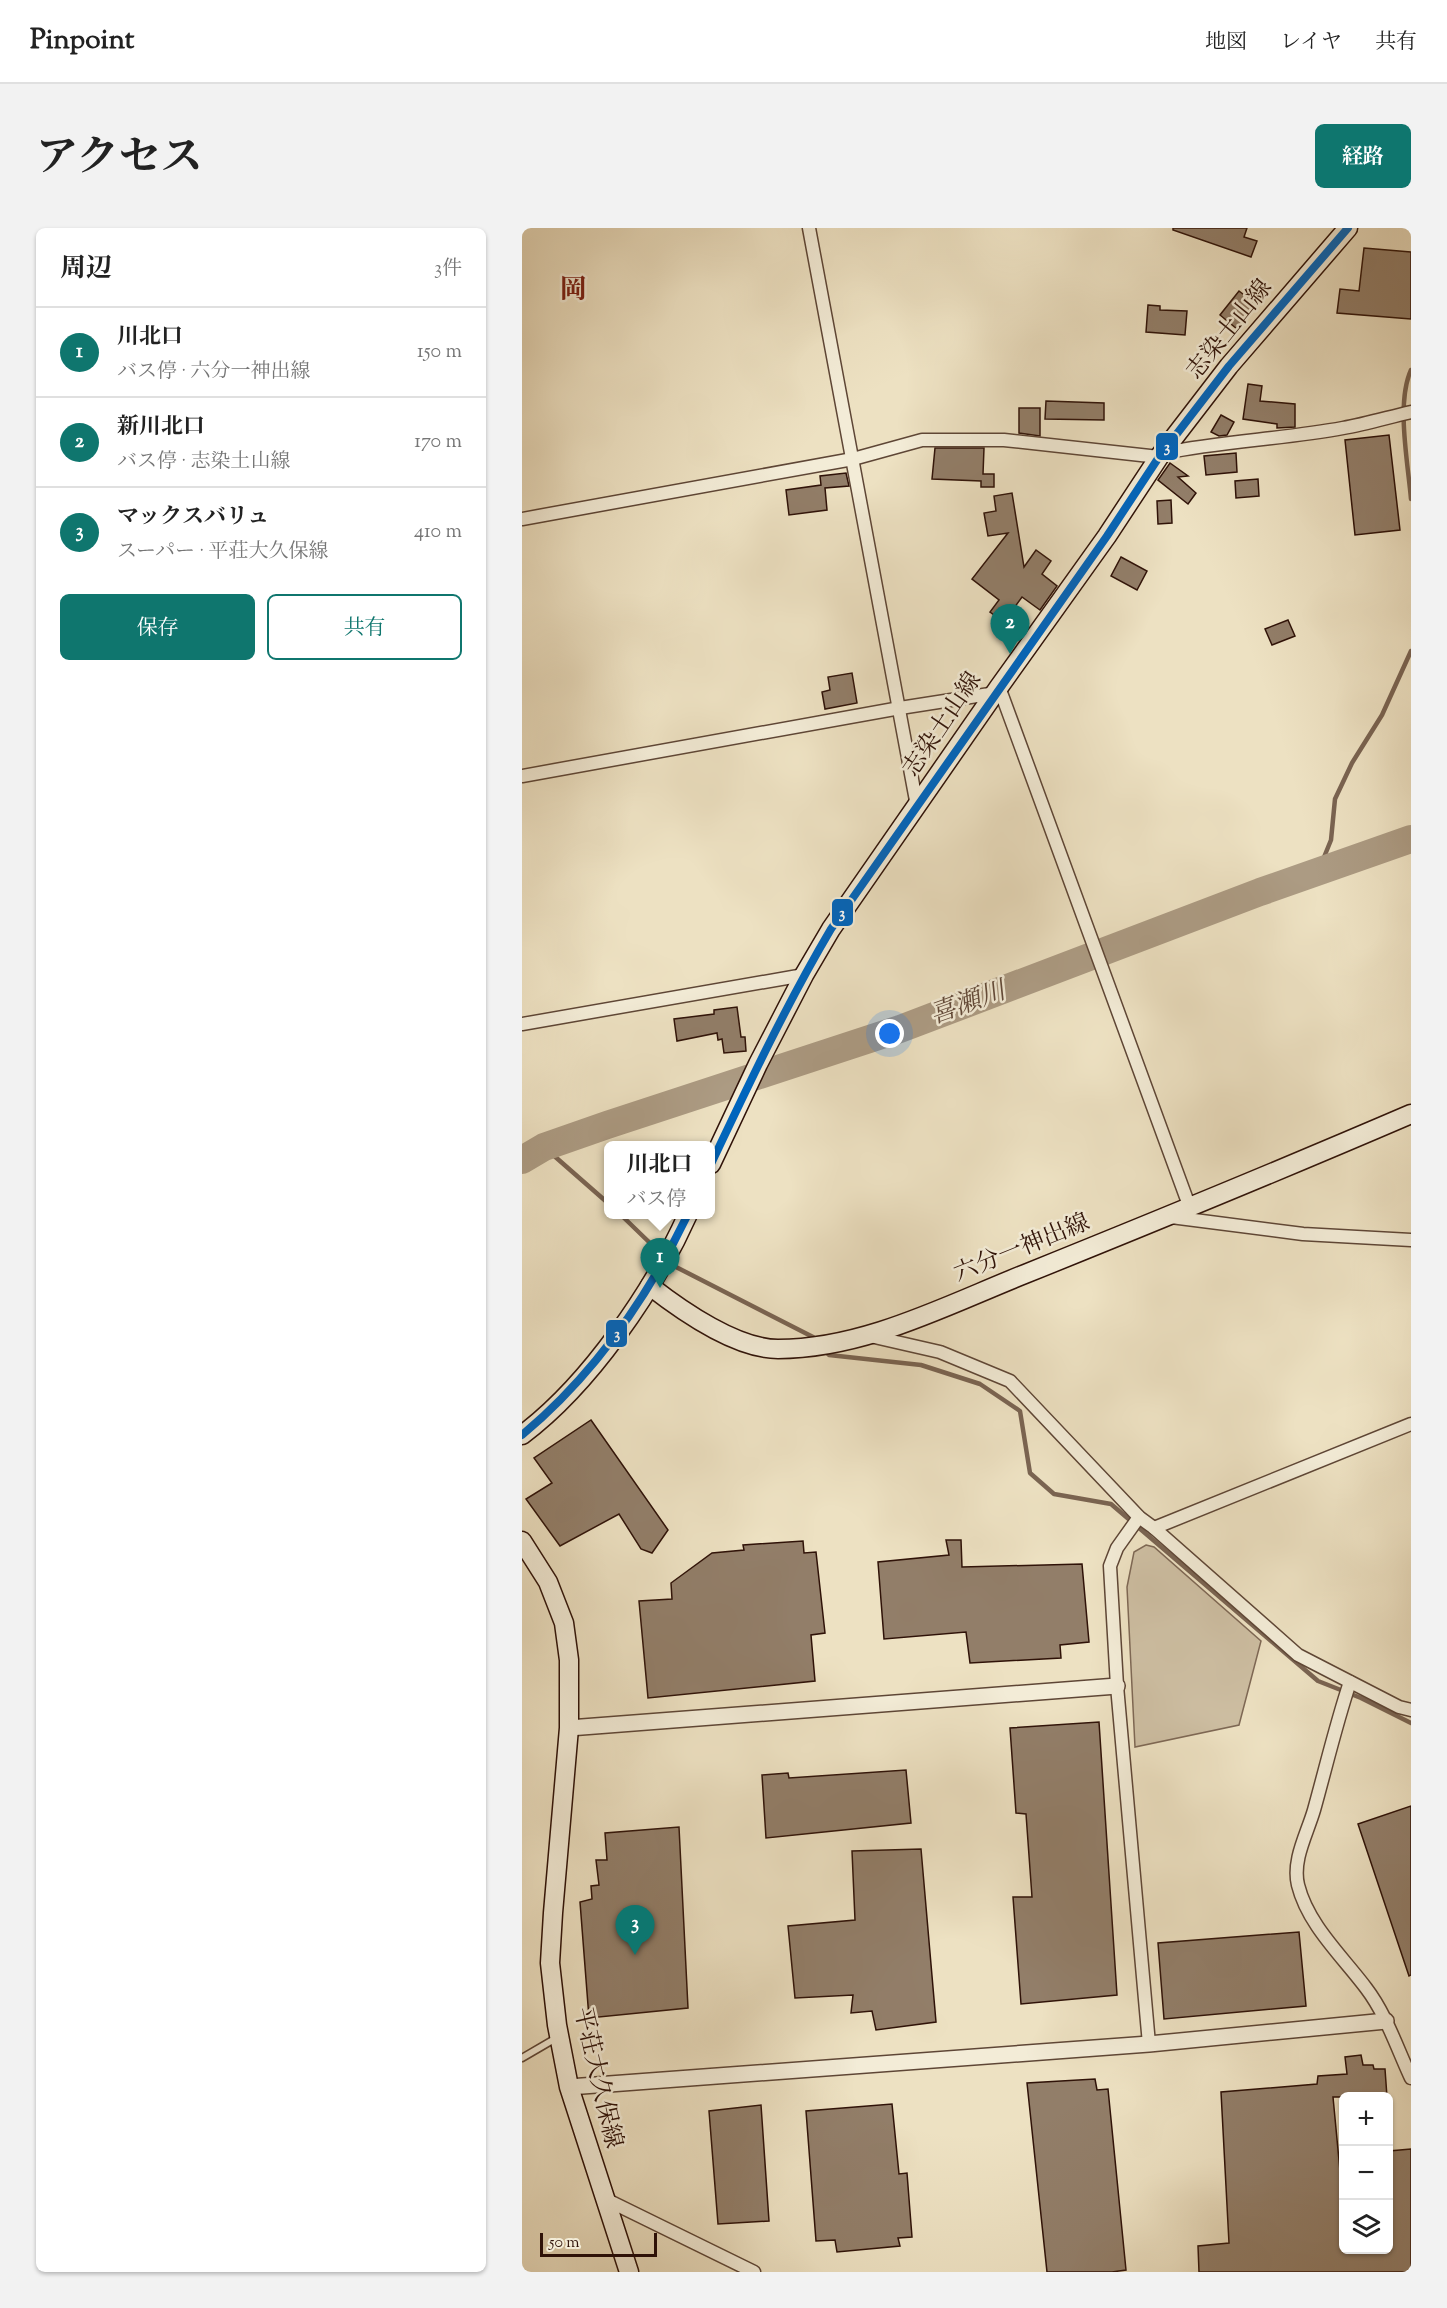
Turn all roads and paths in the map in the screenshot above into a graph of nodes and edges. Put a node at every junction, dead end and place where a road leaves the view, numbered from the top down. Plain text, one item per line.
1 (809, 228) edge
2 (1348, 228) edge
3 (1411, 411) edge
4 (1162, 455) junction
5 (853, 459) junction
6 (522, 519) edge
7 (997, 690) junction
8 (900, 708) junction
9 (522, 776) edge
10 (917, 806) junction
11 (804, 975) junction
12 (522, 1024) edge
13 (1411, 1114) edge
14 (715, 1155) edge
15 (1190, 1208) junction
16 (1169, 1216) junction
17 (686, 1219) edge
18 (1411, 1241) edge
19 (650, 1286) junction
20 (870, 1336) junction
21 (1411, 1424) edge
22 (522, 1435) edge
23 (1139, 1517) junction
24 (1154, 1528) junction
25 (522, 1541) edge
26 (1350, 1682) junction
27 (1117, 1686) junction
28 (1411, 1710) edge
29 (569, 1728) junction
30 (1386, 2021) junction
31 (559, 2036) junction
32 (1149, 2044) junction
33 (522, 2058) edge
34 (1411, 2078) edge
35 (569, 2087) junction
36 (603, 2198) junction
37 (629, 2272) edge
38 (754, 2272) edge

1 - 5 street
2 - 4 main road, 志染土山線
3 - 4 street
4 - 5 street
4 - 7 main road, 志染土山線
5 - 6 street
5 - 8 street
7 - 8 street
7 - 10 main road, 志染土山線
7 - 15 street
8 - 9 street
8 - 10 street
10 - 11 main road, 志染土山線
11 - 12 street
11 - 14 main road, 志染土山線
13 - 15 main road, 六分一神出線
15 - 16 main road, 六分一神出線
16 - 18 street
16 - 20 main road, 六分一神出線
17 - 19 main road
19 - 20 main road, 六分一神出線
19 - 22 main road
20 - 23 street
21 - 24 street
23 - 24 street
23 - 27 street
24 - 26 street
25 - 29 main road, 平荘大久保線
26 - 28 street
26 - 30 street
27 - 29 street
27 - 32 street
29 - 31 main road, 平荘大久保線
30 - 32 street
30 - 34 street
31 - 33 lane
31 - 35 main road, 平荘大久保線
32 - 35 street
35 - 36 main road, 平荘大久保線
36 - 37 main road, 平荘大久保線
36 - 38 street

